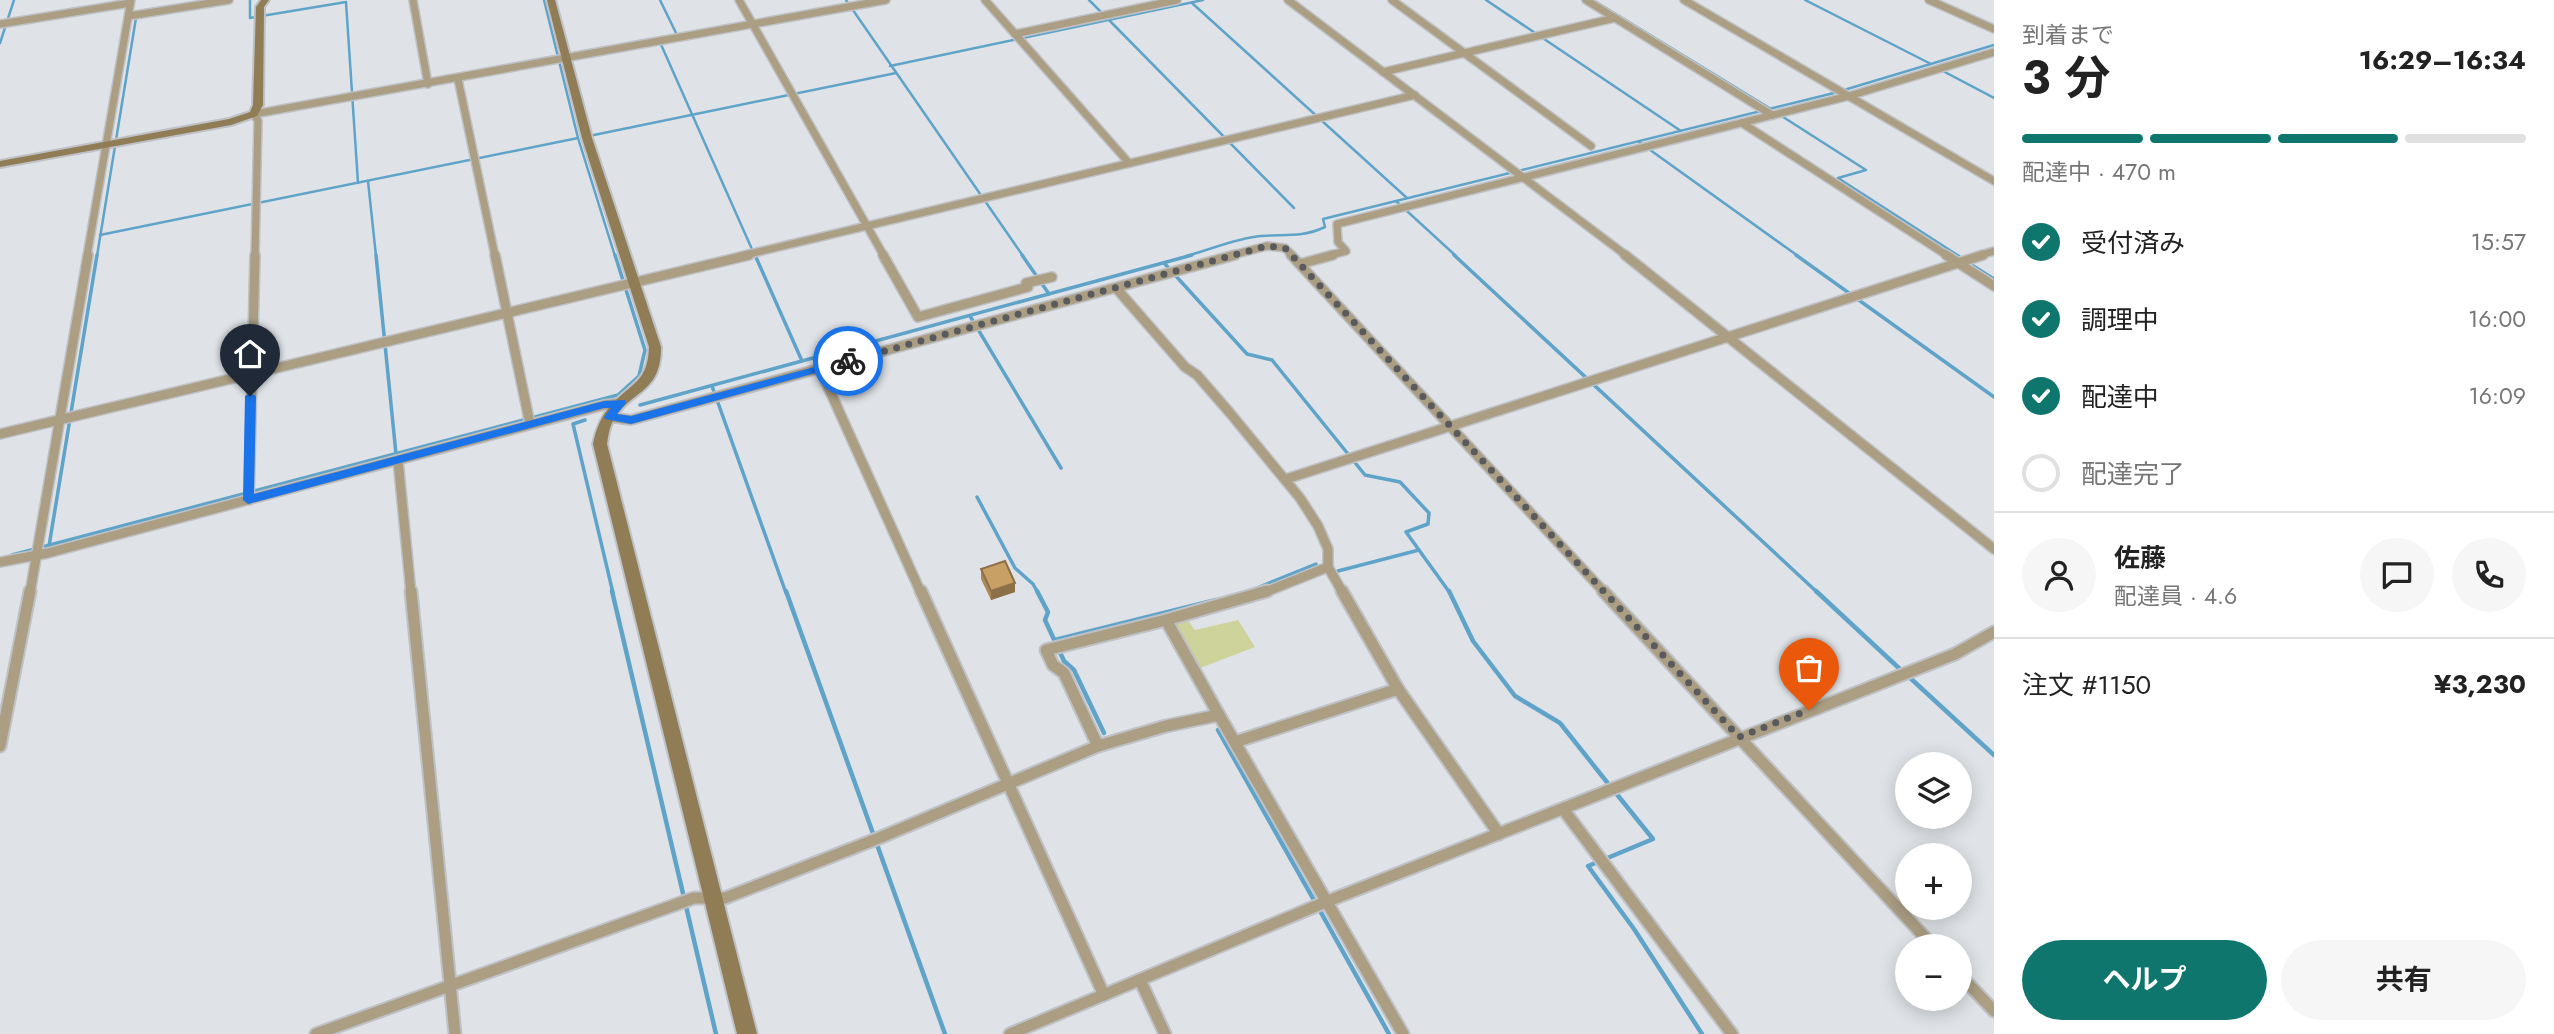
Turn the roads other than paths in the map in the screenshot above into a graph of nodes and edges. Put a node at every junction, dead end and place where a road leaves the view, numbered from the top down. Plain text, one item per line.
1 (229, 0) edge
2 (265, 0) edge
3 (413, 0) edge
4 (551, 0) edge
5 (739, 0) edge
6 (886, 0) edge
7 (985, 0) edge
8 (1288, 0) edge
9 (1392, 0) edge
10 (1586, 0) edge
11 (1684, 0) edge
12 (1929, 0) edge
13 (130, 1) edge
14 (1172, 1) edge
15 (129, 16) junction
16 (1615, 18) junction
17 (4, 23) edge
18 (752, 24) junction
19 (1994, 29) edge
20 (1017, 37) junction
21 (1994, 52) edge
22 (1461, 54) junction
23 (562, 59) junction
24 (1383, 72) junction
25 (458, 79) junction
26 (428, 84) junction
27 (1844, 93) junction
28 (1415, 95) junction
29 (1771, 113) junction
30 (254, 114) junction
31 (1742, 123) junction
32 (112, 143) junction
33 (1591, 146) dead end
34 (1129, 163) junction
35 (0, 164) edge
36 (1521, 174) junction
37 (1994, 181) edge
38 (867, 226) junction
39 (1994, 251) edge
40 (1963, 261) junction
41 (1300, 264) junction
42 (1045, 279) dead end
43 (627, 283) junction
44 (1994, 286) edge
45 (1116, 288) junction
46 (505, 312) junction
47 (1729, 337) junction
48 (820, 369) junction
49 (251, 373) junction
50 (615, 410) junction
51 (65, 418) junction
52 (529, 421) junction
53 (1451, 426) junction
54 (0, 434) edge
55 (398, 460) junction
56 (1286, 479) junction
57 (249, 495) junction
58 (1994, 550) edge
59 (37, 554) junction
60 (0, 562) edge
61 (1328, 567) junction
62 (1166, 620) junction
63 (1994, 632) edge
64 (1398, 689) junction
65 (1219, 715) junction
66 (1739, 737) junction
67 (1235, 742) junction
68 (0, 746) edge
69 (1098, 746) junction
70 (1008, 784) junction
71 (1563, 809) junction
72 (1499, 834) junction
73 (712, 896) junction
74 (1321, 904) junction
75 (1922, 934) edge
76 (1140, 980) junction
77 (450, 985) junction
78 (1972, 988) edge
79 (1104, 995) junction
80 (1994, 1011) edge
81 (316, 1034) edge
82 (455, 1034) edge
83 (747, 1034) edge
84 (1010, 1034) edge
85 (1165, 1034) edge
86 (1403, 1034) edge
87 (1732, 1034) edge

1 - 15 street
2 - 30 street
3 - 26 street
4 - 23 street
5 - 18 street
6 - 18 street
7 - 20 street
8 - 24 street
9 - 22 street
10 - 16 street
11 - 27 street
12 - 19 street
13 - 15 street
13 - 17 street
14 - 20 street
15 - 32 street
16 - 22 street
16 - 29 street
18 - 23 street
18 - 38 street
20 - 34 street
21 - 27 street
22 - 24 street
22 - 33 street
23 - 25 street
23 - 43 street
24 - 28 street
25 - 26 street
25 - 46 street
26 - 30 street
27 - 29 street
27 - 37 street
28 - 34 street
28 - 36 street
29 - 31 street
30 - 32 street
30 - 49 street
31 - 36 street
31 - 40 street
32 - 35 street
32 - 51 street
34 - 38 street
36 - 41 street
36 - 47 street
38 - 42 street
38 - 43 street
39 - 40 street
40 - 44 street
40 - 47 street
41 - 45 street
41 - 53 street
43 - 46 street
43 - 50 street
45 - 48 street
45 - 56 street
46 - 49 street
46 - 52 street
47 - 53 street
47 - 58 street
48 - 50 street
48 - 70 street
49 - 51 street
49 - 57 street
50 - 52 street
50 - 73 street
51 - 54 street
51 - 59 street
52 - 55 street
53 - 56 street
53 - 66 street
55 - 57 street
55 - 77 street
56 - 61 street
57 - 59 street
59 - 60 street
59 - 68 street
61 - 62 street
61 - 64 street
62 - 65 street
62 - 69 street
63 - 66 street
64 - 67 street
64 - 72 street
65 - 67 street
65 - 69 street
66 - 71 street
66 - 75 street
67 - 74 street
69 - 70 street
70 - 73 street
70 - 79 street
71 - 72 street
71 - 87 street
72 - 74 street
73 - 77 street
73 - 83 street
74 - 76 street
74 - 86 street
76 - 79 street
76 - 85 street
77 - 81 street
77 - 82 street
78 - 80 street
79 - 84 street

